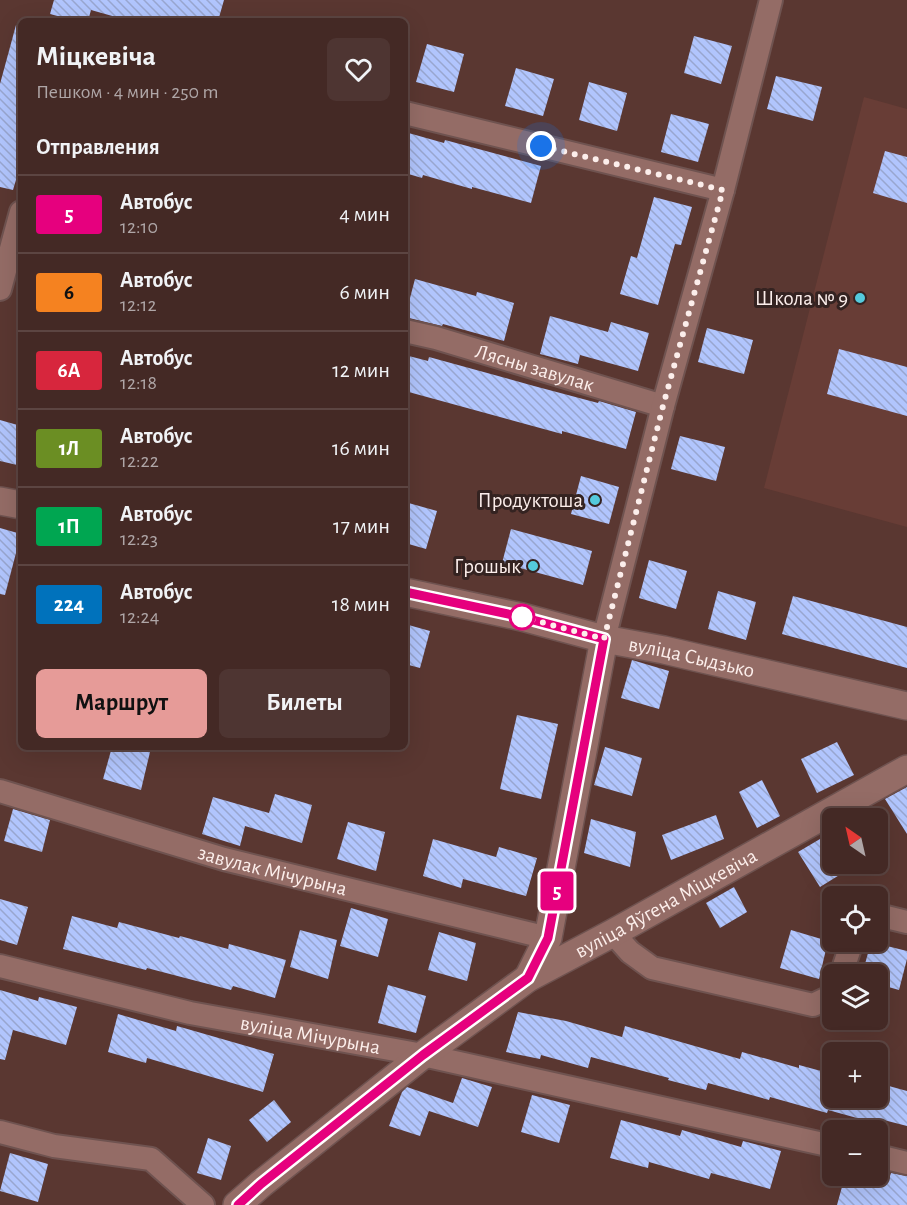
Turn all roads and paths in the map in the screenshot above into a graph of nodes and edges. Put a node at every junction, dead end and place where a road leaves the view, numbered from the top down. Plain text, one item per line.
1 (771, 0) edge
2 (408, 114) edge
3 (723, 190) junction
4 (16, 246) edge
5 (0, 289) edge
6 (408, 332) edge
7 (663, 406) junction
8 (0, 501) edge
9 (18, 504) edge
10 (408, 593) edge
11 (604, 639) junction
12 (907, 706) edge
13 (907, 769) edge
14 (0, 791) edge
15 (888, 917) edge
16 (907, 921) edge
17 (613, 933) junction
18 (548, 938) junction
19 (0, 966) edge
20 (528, 978) junction
21 (822, 1001) edge
22 (423, 1055) junction
23 (0, 1132) edge
24 (822, 1144) edge
25 (888, 1158) edge
26 (907, 1162) edge
27 (203, 1205) edge
28 (237, 1205) edge

1 - 3 street
2 - 3 street
3 - 7 street
4 - 5 street
6 - 7 street, Лясны завулак
7 - 11 street
8 - 9 street
10 - 11 street, вуліца Сыдзько
11 - 12 street, вуліца Сыдзько
11 - 18 street
13 - 17 street, вуліца Яўгена Міцкевіча
14 - 18 street, завулак Мічурына
15 - 16 street
17 - 20 street, вуліца Яўгена Міцкевіча
17 - 21 street
18 - 20 street
19 - 22 street, вуліца Мічурына
20 - 22 street, вуліца Яўгена Міцкевіча
22 - 24 street, вуліца Мічурына
22 - 28 street, вуліца Яўгена Міцкевіча
23 - 27 street
25 - 26 street

